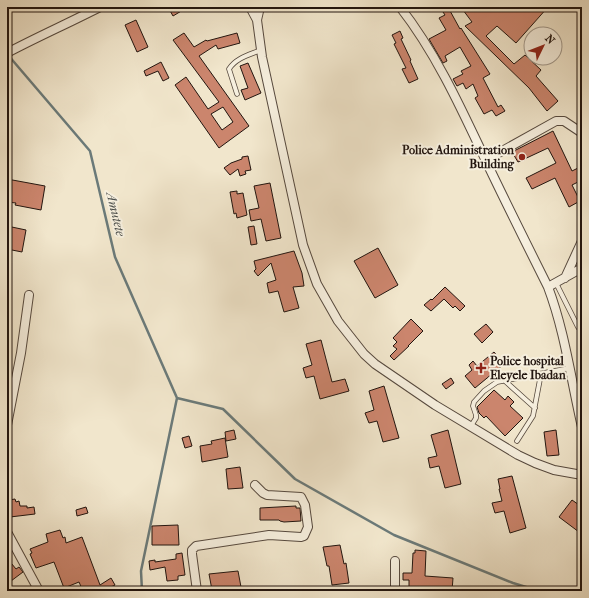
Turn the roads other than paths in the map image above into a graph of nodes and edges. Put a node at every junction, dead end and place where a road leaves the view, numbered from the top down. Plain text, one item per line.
1 (100, 7) edge
2 (250, 7) edge
3 (260, 7) edge
4 (400, 7) edge
5 (257, 20) junction
6 (261, 50) junction
7 (7, 53) edge
8 (237, 94) dead end
9 (582, 133) edge
10 (486, 160) junction
11 (582, 241) edge
12 (582, 268) edge
13 (565, 278) junction
14 (552, 285) junction
15 (29, 295) dead end
16 (582, 332) edge
17 (570, 368) junction
18 (541, 374) junction
19 (505, 381) junction
20 (535, 408) junction
21 (7, 425) edge
22 (471, 426) junction
23 (582, 426) edge
24 (517, 441) dead end
25 (582, 476) edge
26 (255, 485) dead end
27 (7, 532) edge
28 (395, 561) dead end
29 (39, 591) edge
30 (197, 591) edge
31 (395, 591) edge

1 - 7 street
2 - 5 street
3 - 5 street
4 - 10 street
5 - 6 street
6 - 8 lane
6 - 22 street
9 - 10 street
10 - 14 street
11 - 13 street
12 - 13 street
13 - 14 street
14 - 16 lane
14 - 17 street
15 - 21 street
17 - 18 lane
17 - 23 street
18 - 19 lane
18 - 20 lane
19 - 20 lane
19 - 22 lane
20 - 24 lane
22 - 25 street
26 - 30 street
27 - 29 street
28 - 31 street

